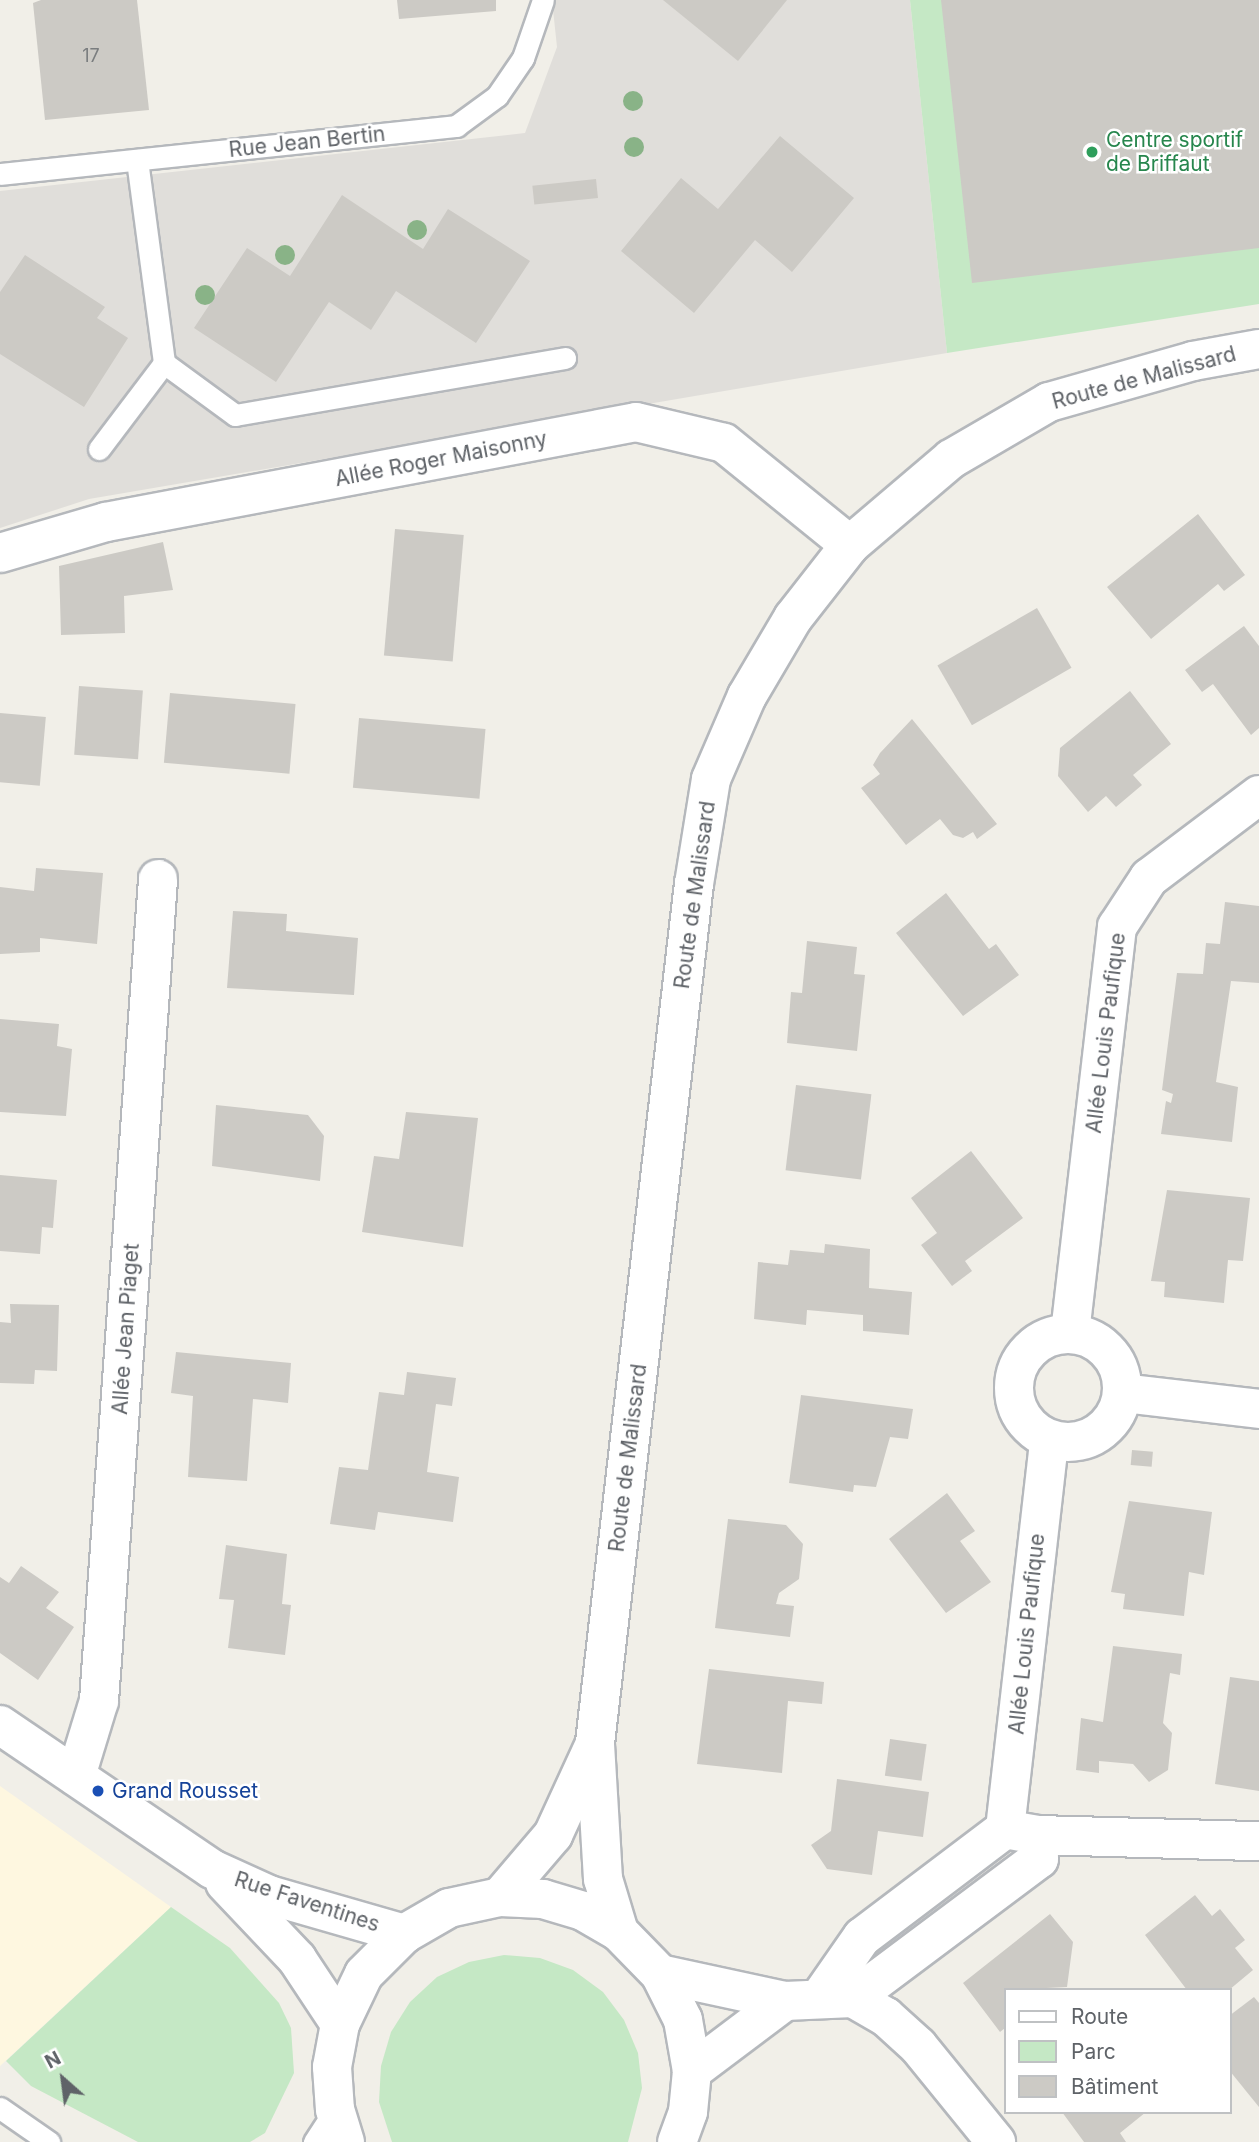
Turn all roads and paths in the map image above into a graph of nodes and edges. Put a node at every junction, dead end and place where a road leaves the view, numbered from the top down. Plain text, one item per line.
1 (543, 0) edge
2 (137, 160) junction
3 (0, 174) edge
4 (1259, 349) edge
5 (565, 358) dead end
6 (164, 363) junction
7 (99, 449) dead end
8 (850, 545) junction
9 (0, 553) edge
10 (1259, 795) edge
11 (159, 879) dead end
12 (1070, 1333) junction
13 (1123, 1393) junction
14 (1259, 1409) edge
15 (1049, 1440) junction
16 (0, 1725) edge
17 (595, 1743) junction
18 (76, 1776) junction
19 (1021, 1832) junction
20 (1259, 1841) edge
21 (212, 1869) junction
22 (500, 1897) junction
23 (619, 1932) junction
24 (404, 1934) junction
25 (660, 1974) junction
26 (820, 1998) junction
27 (340, 2024) junction
28 (692, 2071) junction
29 (0, 2108) edge
30 (340, 2126) edge
31 (691, 2132) edge
32 (49, 2142) edge
33 (314, 2142) edge
34 (996, 2142) edge

1 - 2 lane, Rue Jean Bertin
2 - 3 lane, Rue Jean Bertin
2 - 6 lane
4 - 8 street, Route de Malissard
5 - 6 lane
6 - 7 lane
8 - 9 street, Allée Roger Maisonny
8 - 17 street, Route de Malissard
10 - 12 street, Allée Louis Paufique
11 - 18 street, Allée Jean Piaget
12 - 13 street
12 - 15 street
13 - 14 street
13 - 15 street
15 - 19 street, Allée Louis Paufique
16 - 18 street, Rue Faventines
17 - 22 street, Route de Malissard
17 - 23 street, Route de Malissard
18 - 21 street, Rue Faventines
19 - 20 street
19 - 26 street, Allée Louis Paufique
21 - 24 street, Rue Faventines
21 - 27 street, Rue Faventines
22 - 23 street
22 - 24 street
23 - 25 street
24 - 27 street
25 - 26 street
25 - 28 street
26 - 28 street, Allée Louis Paufique
26 - 34 street
27 - 30 street
28 - 31 street
29 - 32 lane
30 - 33 lane

